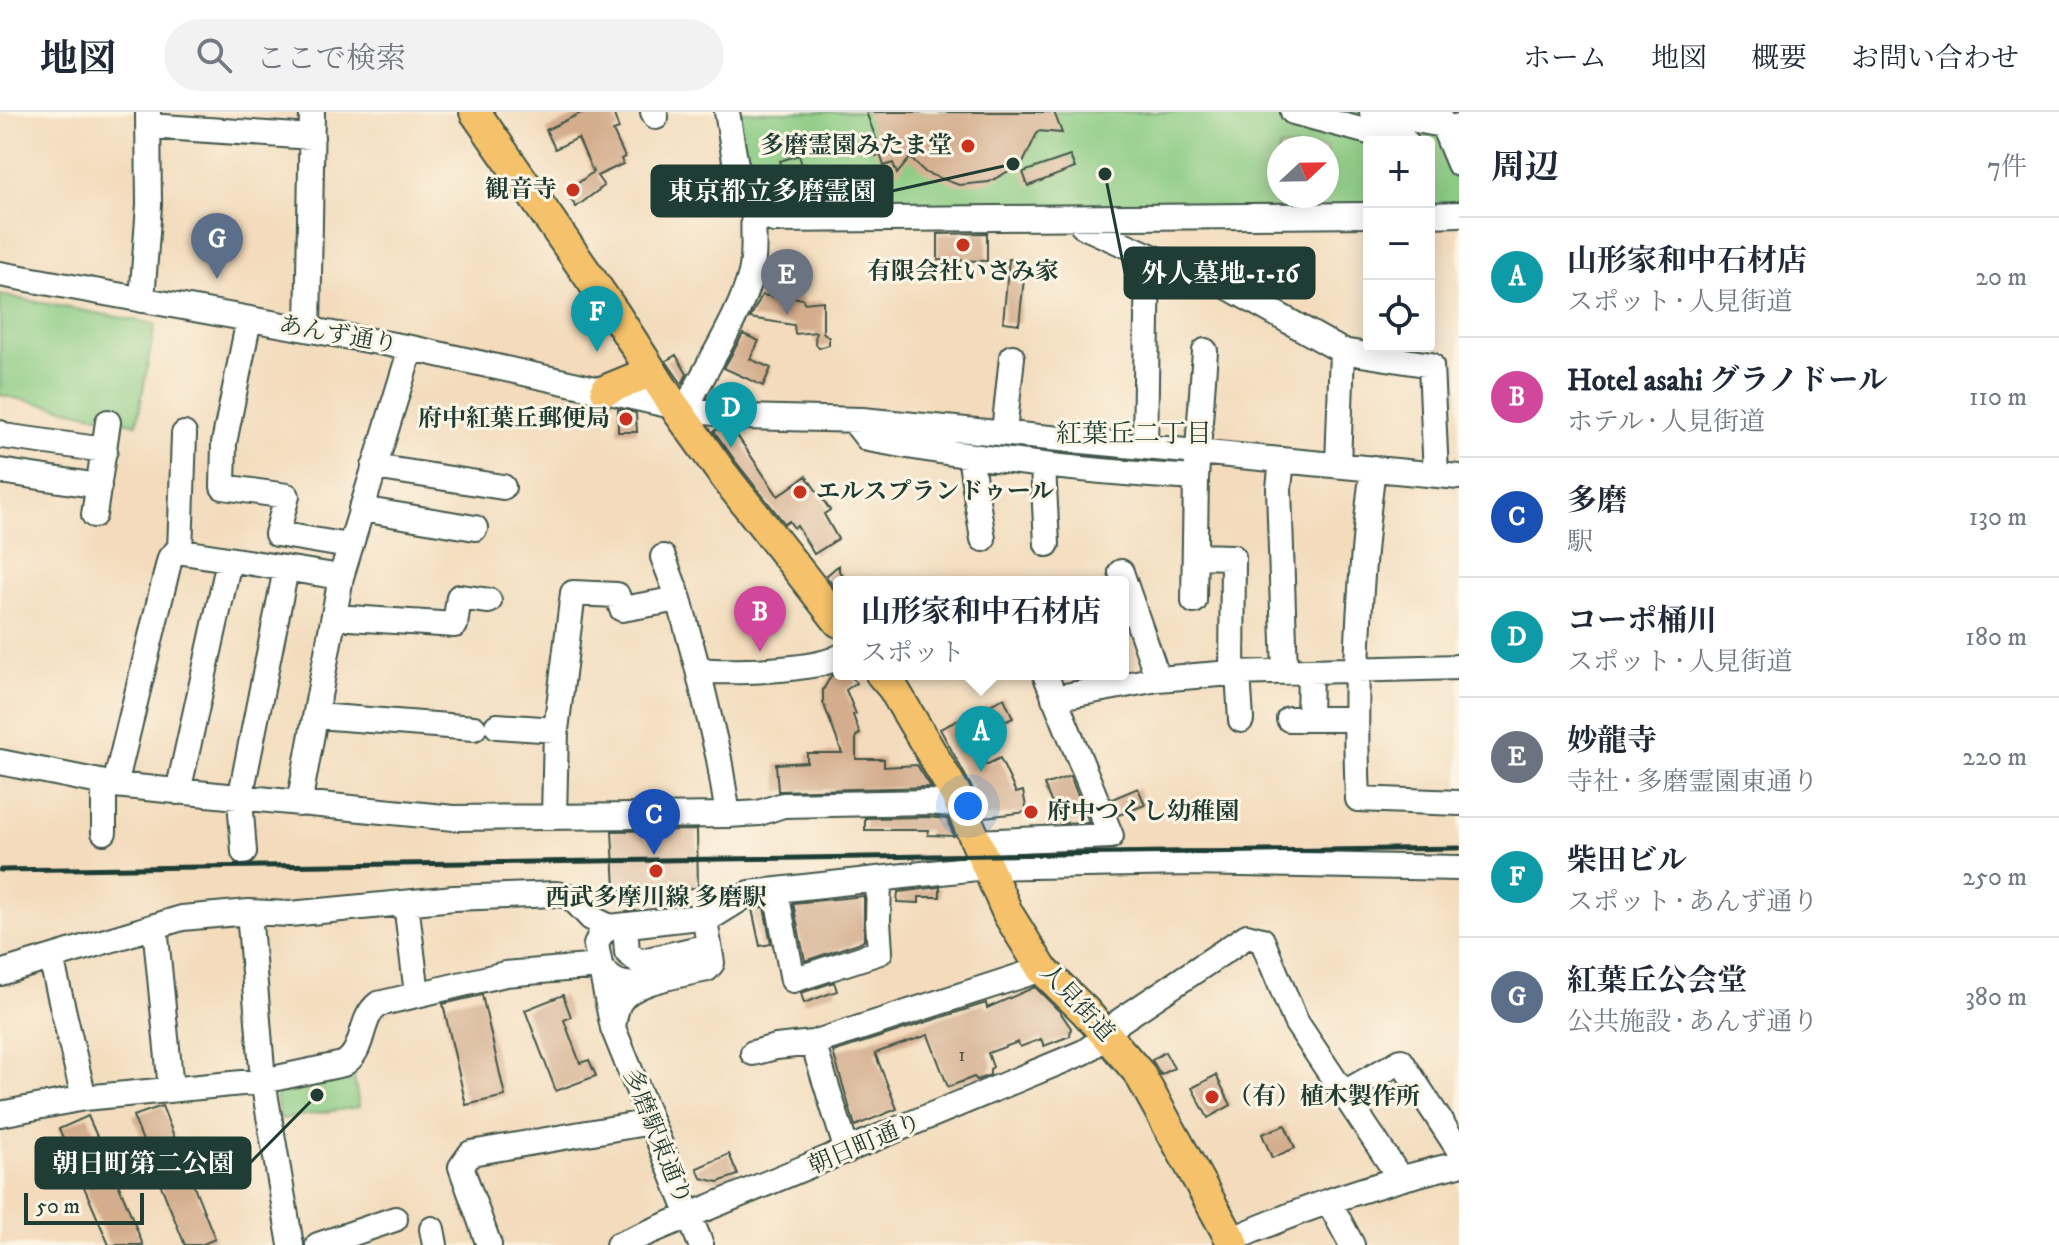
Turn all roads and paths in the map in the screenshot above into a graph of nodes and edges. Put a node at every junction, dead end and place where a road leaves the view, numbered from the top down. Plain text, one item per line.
1 (312, 112) edge
2 (475, 112) edge
3 (727, 112) edge
4 (1293, 112) edge
5 (1372, 112) edge
6 (148, 119) edge
7 (1345, 119) edge
8 (1390, 136) edge
9 (312, 137) junction
10 (1448, 139) edge
11 (754, 210) junction
12 (1459, 214) edge
13 (1363, 215) edge
14 (1435, 215) edge
15 (1077, 218) junction
16 (1148, 255) junction
17 (0, 274) edge
18 (142, 300) junction
19 (249, 319) junction
20 (308, 329) junction
21 (411, 348) junction
22 (1205, 351) dead end
23 (1342, 351) junction
24 (1012, 357) dead end
25 (646, 362) junction
26 (606, 390) junction
27 (680, 408) junction
28 (853, 420) junction
29 (108, 422) dead end
30 (1004, 432) junction
31 (184, 434) dead end
32 (1, 442) edge
33 (1145, 447) junction
34 (105, 450) junction
35 (1199, 452) junction
36 (970, 456) junction
37 (1282, 460) junction
38 (1338, 465) junction
39 (1043, 466) junction
40 (374, 467) junction
41 (1373, 468) junction
42 (0, 471) edge
43 (1448, 476) edge
44 (1196, 478) junction
45 (99, 486) junction
46 (503, 487) dead end
47 (361, 509) junction
48 (94, 515) dead end
49 (475, 528) dead end
50 (983, 539) dead end
51 (1047, 544) dead end
52 (349, 546) junction
53 (180, 552) junction
54 (1195, 556) junction
55 (663, 557) dead end
56 (229, 561) junction
57 (286, 569) junction
58 (1121, 572) dead end
59 (1122, 576) edge
60 (341, 577) junction
61 (679, 599) junction
62 (489, 601) dead end
63 (1194, 601) dead end
64 (1129, 607) edge
65 (833, 614) edge
66 (335, 617) junction
67 (833, 660) edge
68 (1459, 667) edge
69 (698, 670) junction
70 (1298, 671) junction
71 (1356, 672) junction
72 (1235, 673) junction
73 (1158, 679) junction
74 (885, 680) edge
75 (1047, 680) edge
76 (1054, 698) junction
77 (317, 716) junction
78 (1355, 719) junction
79 (1241, 720) dead end
80 (556, 730) junction
81 (0, 762) edge
82 (110, 784) junction
83 (178, 792) junction
84 (240, 799) junction
85 (1459, 803) edge
86 (299, 804) junction
87 (961, 805) junction
88 (728, 815) junction
89 (554, 817) junction
90 (104, 832) dead end
91 (244, 852) dead end
92 (980, 854) junction
93 (1459, 868) edge
94 (879, 879) junction
95 (776, 892) junction
96 (406, 903) junction
97 (249, 912) junction
98 (705, 921) junction
99 (155, 926) junction
100 (608, 941) junction
101 (709, 946) junction
102 (51, 958) junction
103 (1042, 969) junction
104 (0, 973) edge
105 (642, 985) junction
106 (417, 994) junction
107 (613, 1028) junction
108 (1107, 1036) junction
109 (813, 1043) junction
110 (753, 1053) dead end
111 (263, 1081) junction
112 (171, 1089) junction
113 (1342, 1094) junction
114 (84, 1098) junction
115 (0, 1114) edge
116 (651, 1122) junction
117 (1459, 1150) edge
118 (847, 1151) junction
119 (1459, 1164) edge
120 (1400, 1178) junction
121 (1329, 1202) junction
122 (689, 1216) junction
123 (395, 1219) dead end
124 (1233, 1242) edge
125 (291, 1245) edge
126 (318, 1245) edge
127 (489, 1245) edge
128 (618, 1245) edge
129 (701, 1245) edge
130 (1352, 1245) edge

1 - 9 street
2 - 25 main road
3 - 11 street
4 - 7 street
5 - 10 street
6 - 9 street
6 - 18 street
7 - 8 street
9 - 20 street
11 - 15 street
11 - 27 street
12 - 14 street
13 - 15 street
15 - 16 street
16 - 23 street
16 - 33 street
17 - 18 street, あんず通り
18 - 19 street, あんず通り
19 - 20 street, あんず通り
19 - 52 street
20 - 21 street, あんず通り
21 - 26 street, あんず通り
21 - 40 street
22 - 35 street
23 - 38 street
23 - 43 street
24 - 30 street
25 - 26 main road
25 - 27 main road
26 - 27 street, あんず通り
27 - 28 street, あんず通り
27 - 65 main road
28 - 30 street, あんず通り
28 - 36 street
29 - 34 street
30 - 33 street, あんず通り
31 - 53 street
32 - 34 street
33 - 35 street, あんず通り
34 - 45 street
35 - 37 street, あんず通り
35 - 44 street
36 - 39 street
36 - 50 street
37 - 38 street, あんず通り
37 - 70 street
38 - 41 street, あんず通り
39 - 44 street
39 - 51 street
40 - 46 street
40 - 47 street
41 - 43 street, あんず通り
41 - 71 street
42 - 45 street
44 - 54 street
45 - 48 street
47 - 49 street
47 - 52 street
52 - 60 street
53 - 56 street
53 - 82 street
54 - 63 street
54 - 72 street
55 - 61 street
56 - 57 street
56 - 83 street
57 - 60 street
57 - 84 street
58 - 59 street
60 - 66 street
61 - 69 street
61 - 80 street
62 - 66 street
64 - 73 street
66 - 77 street
67 - 69 street
68 - 71 street
69 - 88 street
70 - 71 street
70 - 72 street
70 - 78 street
71 - 78 street
72 - 73 street
72 - 79 street
73 - 76 street
74 - 87 main road, 人見街道
75 - 76 street
76 - 92 street
77 - 80 street
77 - 86 street
78 - 85 street
80 - 89 street
81 - 82 street
82 - 83 street
82 - 90 street
83 - 84 street
84 - 86 street
84 - 91 street
86 - 89 street
87 - 88 street
87 - 92 main road, 人見街道
88 - 89 street
92 - 93 street
92 - 94 street
92 - 103 main road, 人見街道
94 - 95 street
94 - 95 street
95 - 98 street
96 - 97 street
96 - 100 street
96 - 106 street
97 - 99 street
97 - 111 street
98 - 100 street
98 - 101 street
99 - 102 street
99 - 112 street
100 - 101 street
100 - 105 street
100 - 106 street
100 - 107 street, 多磨駅東通り
101 - 105 street
102 - 104 street
102 - 114 street
103 - 108 main road, 人見街道
103 - 109 street
105 - 107 street
106 - 111 street
107 - 116 street, 多磨駅東通り
108 - 113 street, 朝日町通り
108 - 118 street, 朝日町通り
108 - 124 main road, 人見街道
109 - 110 street
109 - 118 street
111 - 112 street
111 - 125 street
112 - 114 street
113 - 117 street
113 - 120 street
114 - 115 street
116 - 122 street, 多磨駅東通り
116 - 127 street
118 - 122 street, 朝日町通り
119 - 120 street
120 - 121 street
121 - 124 street
121 - 130 street
122 - 128 street, 朝日町通り
122 - 129 street, 多磨駅東通り
123 - 126 street

